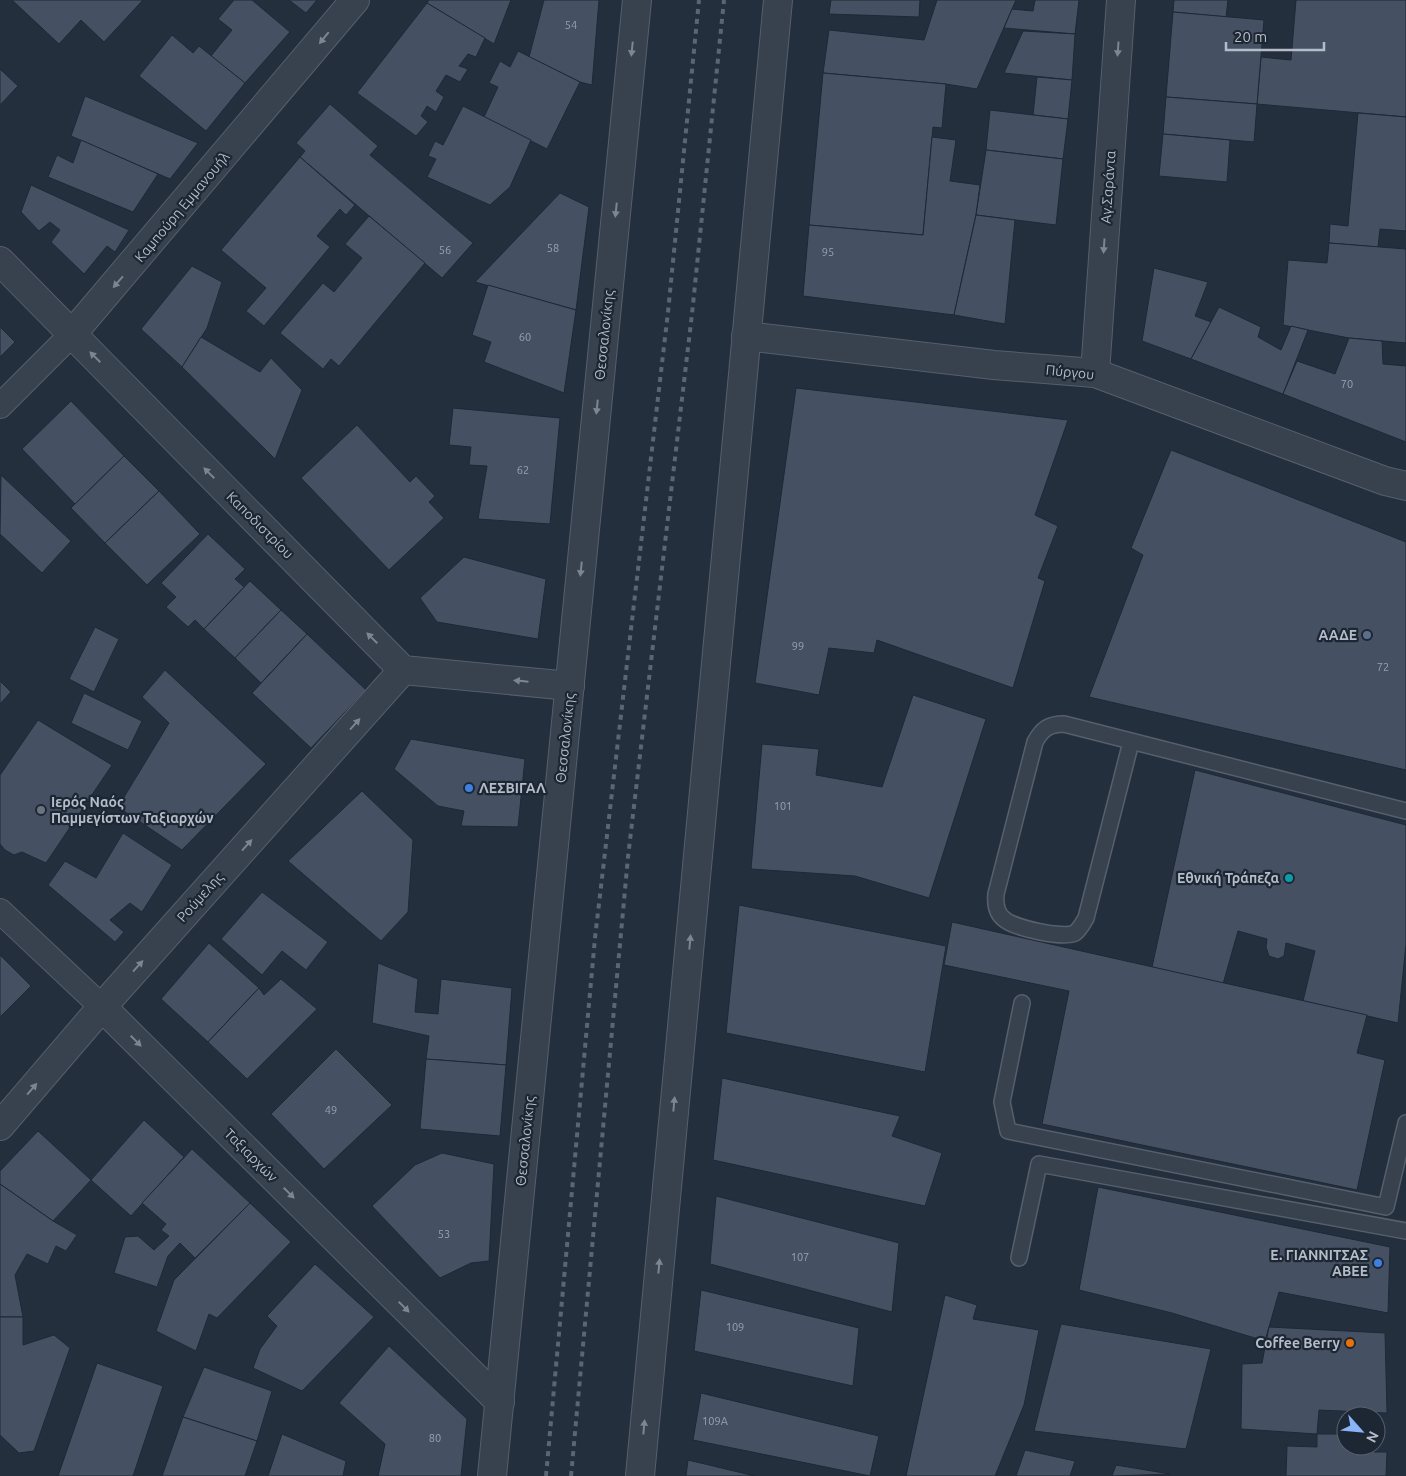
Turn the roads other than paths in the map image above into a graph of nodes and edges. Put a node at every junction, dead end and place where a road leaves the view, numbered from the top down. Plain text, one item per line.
1 (355, 0) edge
2 (637, 0) edge
3 (778, 0) edge
4 (1121, 0) edge
5 (0, 261) edge
6 (72, 334) junction
7 (746, 336) junction
8 (1095, 373) junction
9 (0, 406) edge
10 (1406, 486) edge
11 (403, 670) junction
12 (570, 686) junction
13 (1131, 742) junction
14 (1406, 811) edge
15 (0, 911) edge
16 (1022, 1002) dead end
17 (102, 1007) junction
18 (1406, 1123) edge
19 (0, 1126) edge
20 (1406, 1231) edge
21 (1019, 1258) dead end
22 (500, 1402) junction
23 (492, 1476) edge
24 (640, 1476) edge

1 -> 6 street, Καμπούρη Εμμανουήλ
2 -> 12 street, Θεσσαλονίκης
3 - 7 street
4 -> 8 street, Αγ.Σαράντα
5 - 6 street, Καποδιστρίου
6 - 9 street, Καμπούρη Εμμανουήλ
11 -> 6 street, Καποδιστρίου
7 - 8 street, Πύργου
24 -> 7 street
8 - 10 street, Πύργου
12 -> 11 street
17 -> 11 street, Ρούμελης
12 - 22 street, Θεσσαλονίκης
13 - 13 lane
13 - 14 lane
15 - 17 street, Ταξιαρχών
16 - 18 lane
19 -> 17 street, Ρούμελης
17 -> 22 street, Ταξιαρχών
20 - 21 lane
22 - 23 street, Θεσσαλονίκης

